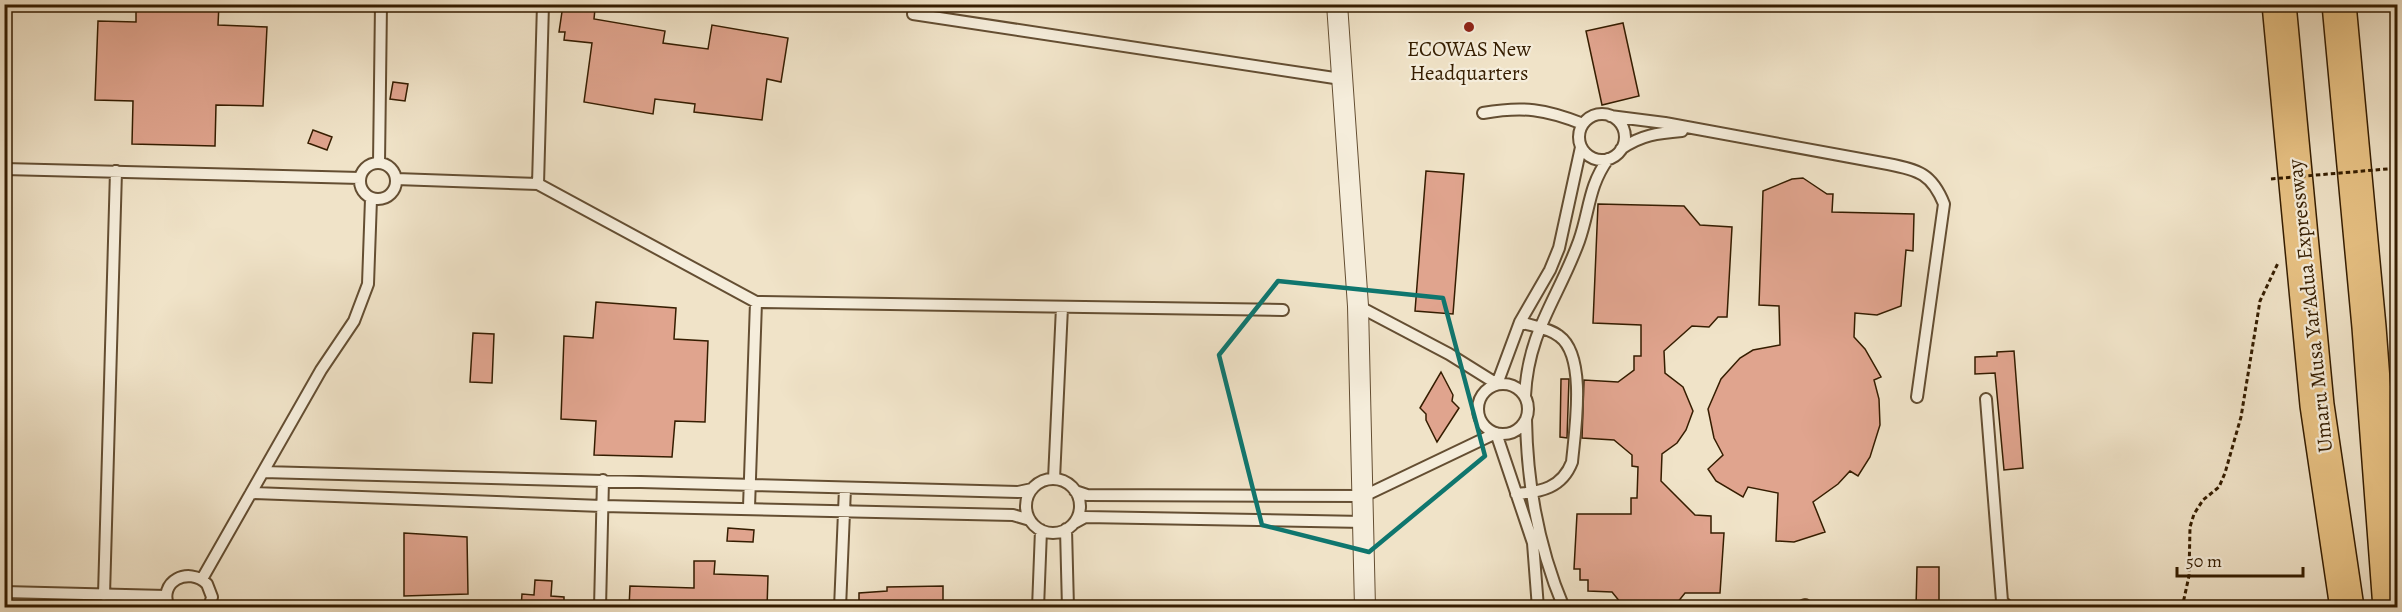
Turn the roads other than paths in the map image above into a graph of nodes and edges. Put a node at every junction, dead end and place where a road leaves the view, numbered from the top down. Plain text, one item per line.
1 (381, 4) edge
2 (543, 4) edge
3 (1337, 4) edge
4 (2279, 4) edge
5 (2339, 4) edge
6 (913, 14) dead end
7 (1341, 79) junction
8 (1483, 113) dead end
9 (1610, 116) junction
10 (1583, 124) junction
11 (1691, 130) junction
12 (1581, 147) junction
13 (1621, 149) junction
14 (1608, 159) junction
15 (379, 163) junction
16 (4, 169) edge
17 (116, 171) junction
18 (360, 178) junction
19 (396, 179) junction
20 (538, 184) junction
21 (371, 199) junction
22 (756, 302) junction
23 (1358, 306) junction
24 (1062, 307) junction
25 (1283, 310) dead end
26 (1520, 322) junction
27 (1539, 328) junction
28 (1497, 384) junction
29 (1525, 396) junction
30 (1917, 397) dead end
31 (1986, 399) dead end
32 (1526, 418) junction
33 (1496, 433) junction
34 (263, 472) junction
35 (1054, 479) junction
36 (603, 480) junction
37 (750, 485) junction
38 (845, 488) junction
39 (1032, 489) junction
40 (1075, 491) junction
41 (1533, 493) junction
42 (251, 494) junction
43 (1516, 494) junction
44 (1364, 496) junction
45 (602, 506) junction
46 (749, 507) junction
47 (843, 510) junction
48 (1030, 520) junction
49 (1364, 522) junction
50 (1070, 526) junction
51 (1041, 530) junction
52 (202, 579) junction
53 (4, 592) edge
54 (104, 595) junction
55 (168, 602) edge
56 (2004, 605) edge
57 (209, 608) edge
58 (600, 608) edge
59 (840, 608) edge
60 (1038, 608) edge
61 (1068, 608) edge
62 (1365, 608) edge
63 (1538, 608) edge
64 (1564, 608) edge
65 (2347, 608) edge
66 (2390, 608) edge

1 - 15 lane
2 - 20 lane
3 - 7 street
4 - 65 highway, Umaru Musa Yar'Adua Expressway
5 - 66 highway
6 - 7 lane
7 - 23 street
8 - 10 lane
9 - 10 lane
9 - 11 lane
9 - 13 lane
10 - 12 lane
11 - 13 lane
11 - 30 lane
12 - 14 lane
12 - 26 lane
13 - 14 lane
14 - 27 lane
15 - 18 lane
15 - 19 lane
16 - 17 lane
17 - 18 lane
17 - 54 lane
18 - 21 lane
19 - 20 lane
19 - 21 lane
20 - 22 lane
21 - 34 lane
22 - 24 lane
22 - 37 lane
23 - 28 lane
23 - 44 street
24 - 25 lane
24 - 35 lane
26 - 27 lane
26 - 28 lane
27 - 29 lane
27 - 41 lane
28 - 29 lane
28 - 33 lane
29 - 32 lane
31 - 56 lane
32 - 33 lane
32 - 41 lane
33 - 43 lane
33 - 44 lane
34 - 36 lane
34 - 42 lane
35 - 39 lane
35 - 40 lane
36 - 37 lane
36 - 45 lane
37 - 38 lane
37 - 46 lane
38 - 39 lane
38 - 47 lane
39 - 48 lane
40 - 44 lane
40 - 50 lane
41 - 43 lane
41 - 64 lane
42 - 45 lane
42 - 52 lane
43 - 63 lane
44 - 49 street
45 - 46 lane
45 - 58 lane
46 - 47 lane
47 - 48 lane
47 - 59 lane
48 - 51 lane
49 - 50 lane
49 - 62 street
50 - 51 lane
50 - 61 lane
51 - 60 lane
52 - 55 lane
52 - 57 lane
53 - 54 lane
54 - 55 lane

